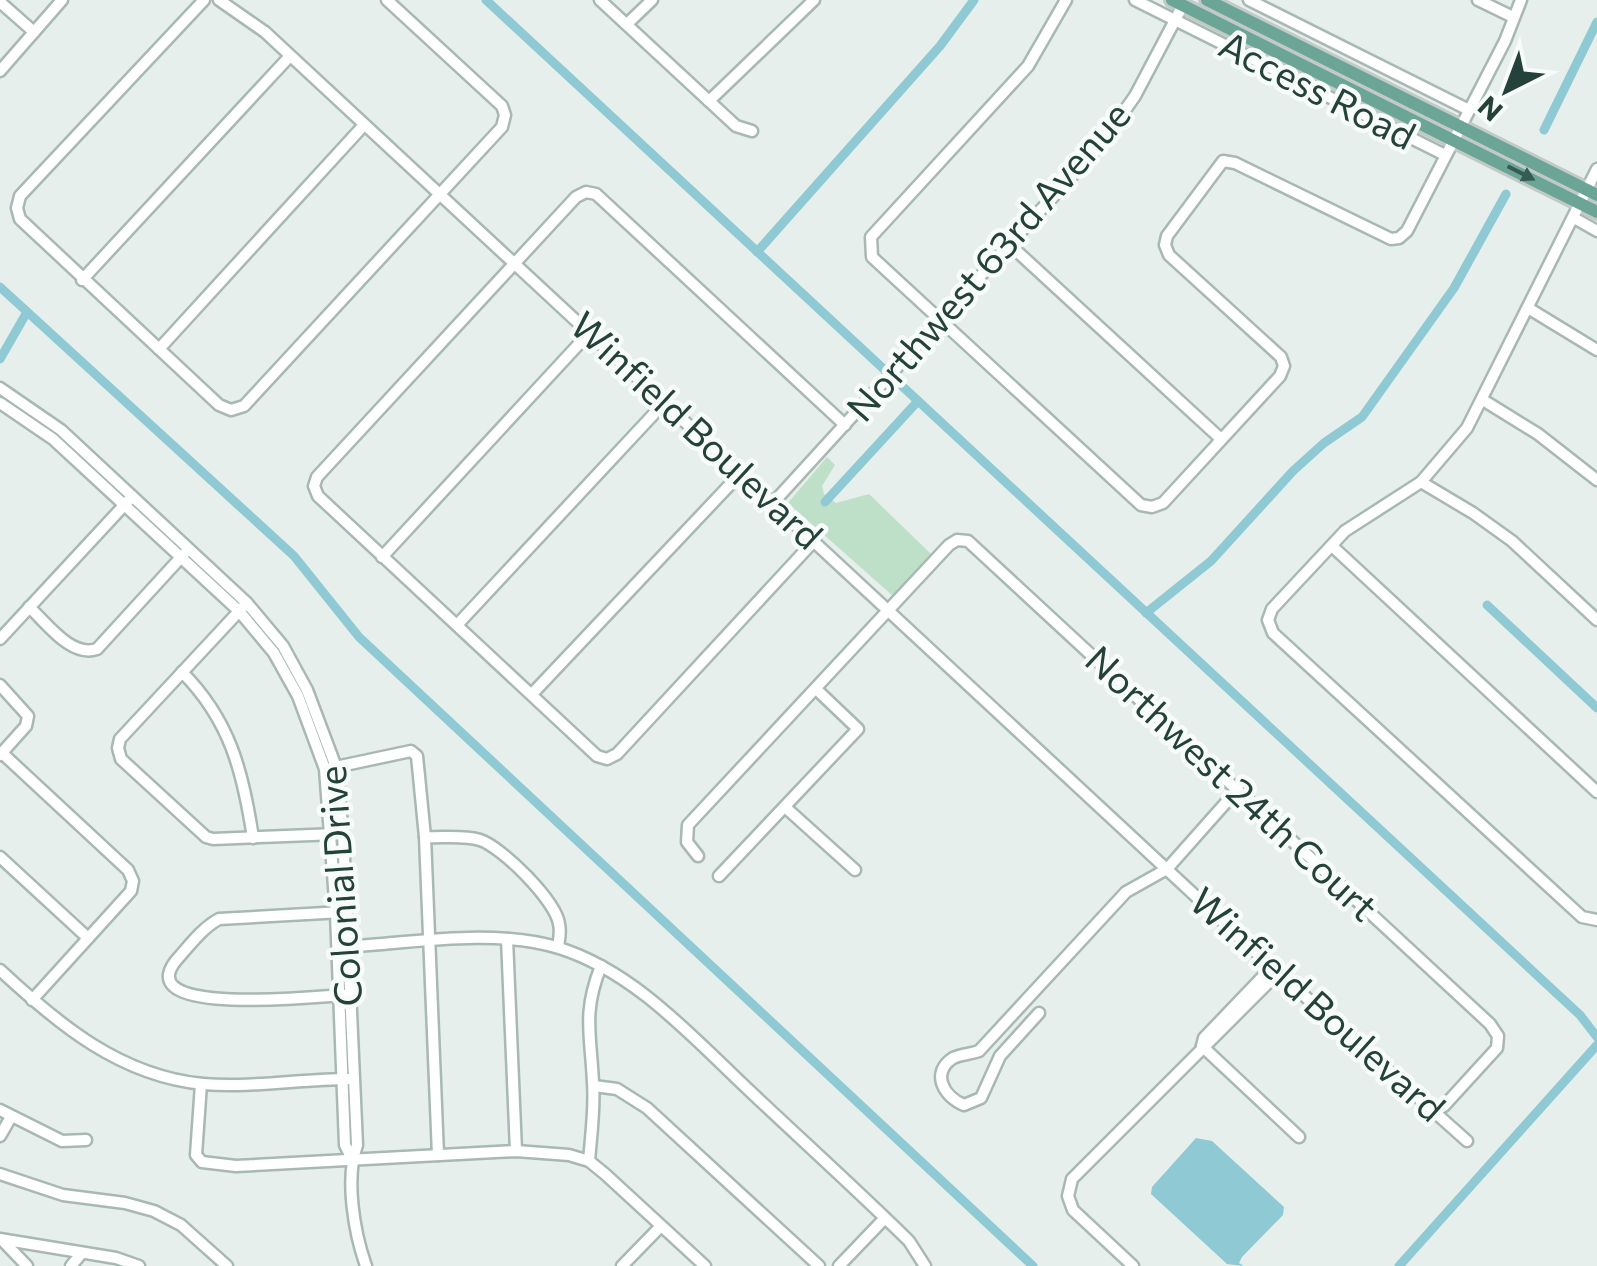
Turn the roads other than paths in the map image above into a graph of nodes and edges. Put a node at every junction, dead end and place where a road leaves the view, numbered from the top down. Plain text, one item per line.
1 (62, 0) edge
2 (204, 0) edge
3 (218, 0) edge
4 (387, 0) edge
5 (600, 0) edge
6 (652, 0) edge
7 (814, 0) edge
8 (1066, 0) edge
9 (1134, 0) edge
10 (1249, 0) edge
11 (1478, 0) edge
12 (1522, 0) edge
13 (1210, 1) edge
14 (0, 2) edge
15 (1178, 3) edge
16 (1513, 17) junction
17 (1175, 20) junction
18 (626, 24) junction
19 (34, 32) junction
20 (290, 56) junction
21 (0, 70) edge
22 (709, 101) junction
23 (1468, 110) junction
24 (364, 125) junction
25 (752, 132) dead end
26 (1457, 132) junction
27 (1445, 155) junction
28 (1596, 173) edge
29 (440, 194) junction
30 (1588, 196) edge
31 (1597, 212) edge
32 (1574, 218) junction
33 (1597, 231) edge
34 (1009, 244) junction
35 (516, 263) junction
36 (82, 280) junction
37 (1528, 308) junction
38 (942, 319) junction
39 (590, 332) junction
40 (158, 349) junction
41 (1597, 350) edge
42 (0, 388) edge
43 (1483, 400) junction
44 (664, 402) junction
45 (0, 403) edge
46 (845, 425) junction
47 (1221, 440) junction
48 (740, 474) junction
49 (1597, 480) edge
50 (1420, 482) junction
51 (129, 500) junction
52 (772, 503) junction
53 (814, 541) junction
54 (1332, 546) junction
55 (186, 552) junction
56 (382, 557) junction
57 (29, 607) junction
58 (243, 607) junction
59 (889, 610) junction
60 (1597, 620) edge
61 (457, 625) junction
62 (0, 639) edge
63 (182, 672) junction
64 (0, 685) edge
65 (816, 689) junction
66 (532, 694) junction
67 (1, 754) edge
68 (331, 768) junction
69 (1238, 790) junction
70 (1597, 792) edge
71 (785, 807) junction
72 (337, 834) junction
73 (425, 837) junction
74 (253, 838) junction
75 (698, 856) dead end
76 (0, 857) edge
77 (1167, 869) junction
78 (854, 870) dead end
79 (719, 876) dead end
80 (342, 912) junction
81 (1596, 921) edge
82 (88, 938) junction
83 (506, 939) junction
84 (428, 942) junction
85 (343, 947) junction
86 (558, 947) junction
87 (601, 966) junction
88 (0, 970) edge
89 (1275, 970) junction
90 (344, 995) junction
91 (32, 1000) junction
92 (1039, 1012) dead end
93 (1202, 1046) junction
94 (349, 1078) junction
95 (201, 1084) junction
96 (594, 1086) junction
97 (0, 1110) edge
98 (1434, 1110) junction
99 (11, 1117) junction
100 (0, 1136) edge
101 (1300, 1137) dead end
102 (86, 1140) dead end
103 (1467, 1141) dead end
104 (516, 1151) junction
105 (438, 1156) junction
106 (352, 1159) junction
107 (589, 1162) junction
108 (0, 1174) edge
109 (885, 1218) junction
110 (661, 1226) junction
111 (1, 1240) edge
112 (81, 1254) junction
113 (26, 1266) edge
114 (71, 1266) edge
115 (139, 1266) edge
116 (228, 1266) edge
117 (366, 1266) edge
118 (622, 1266) edge
119 (705, 1266) edge
120 (818, 1266) edge
121 (839, 1266) edge
122 (925, 1266) edge
123 (1133, 1266) edge

1 - 19 street
2 - 36 street
3 - 20 street, Winfield Boulevard
4 - 29 street
5 - 18 street
6 - 18 street
7 - 22 street
8 - 38 street
9 - 17 street, Access Road
10 - 23 street
11 - 16 street
12 - 16 street
13 - 15 main road
13 - 26 main road
14 - 19 street
15 - 17 street, Northwest 63rd Avenue
15 - 26 main road
16 - 23 street
17 - 27 street, Access Road
17 - 34 street, Northwest 63rd Avenue
18 - 22 street
19 - 21 street
20 - 24 street, Winfield Boulevard
20 - 36 street
22 - 25 street
23 - 26 street
24 - 29 street, Winfield Boulevard
24 - 40 street
26 - 27 street
26 - 30 main road
27 - 47 street
28 - 30 street
29 - 35 street, Winfield Boulevard
29 - 40 street
30 - 31 main road
30 - 32 street
32 - 33 street
32 - 37 street
34 - 38 street, Northwest 63rd Avenue
34 - 47 street
35 - 39 street, Winfield Boulevard
35 - 46 street
35 - 56 street
36 - 40 street
37 - 41 street
37 - 43 street
38 - 46 street, Northwest 63rd Avenue
38 - 47 street
39 - 44 street, Winfield Boulevard
39 - 56 street
42 - 51 street, Colonial Drive
43 - 49 street
43 - 50 street
44 - 48 street, Winfield Boulevard
44 - 61 street
45 - 51 street, Colonial Drive
46 - 52 street, Northwest 63rd Avenue
48 - 52 street, Winfield Boulevard
48 - 66 street
50 - 54 street
50 - 60 street
51 - 55 street, Colonial Drive
51 - 57 street
52 - 53 street, Winfield Boulevard
53 - 59 street, Winfield Boulevard
53 - 66 street
54 - 70 street
54 - 81 street
55 - 57 street
55 - 58 street, Colonial Drive
56 - 61 street
57 - 62 street
58 - 63 street
58 - 68 street, Colonial Drive
59 - 65 street
59 - 69 street, Northwest 24th Court
59 - 77 street, Winfield Boulevard
61 - 66 street
63 - 74 street
63 - 74 street
64 - 67 street
65 - 71 street
65 - 75 street
67 - 82 street
68 - 72 street, Colonial Drive
68 - 73 street
69 - 77 street
69 - 98 street, Northwest 24th Court
71 - 78 street
71 - 79 street
72 - 74 street
72 - 80 street, Colonial Drive
73 - 84 street
73 - 86 street
76 - 82 street
77 - 89 street, Winfield Boulevard
77 - 92 street, Winfield Boulevard
80 - 85 street, Colonial Drive
80 - 90 street
82 - 91 street
83 - 84 street
83 - 86 street
83 - 104 street
84 - 85 street
84 - 105 street
85 - 90 street, Colonial Drive
86 - 87 street
87 - 96 street
87 - 109 street
88 - 91 street
89 - 93 street
89 - 98 street, Winfield Boulevard
90 - 94 street, Colonial Drive
91 - 95 street
93 - 101 street
93 - 123 street
94 - 95 street
94 - 106 street, Colonial Drive
95 - 106 street
96 - 107 street
96 - 120 street
97 - 99 street
98 - 103 street, Winfield Boulevard
99 - 100 street
99 - 102 street
104 - 105 street
104 - 107 street
105 - 106 street
106 - 117 street, Colonial Drive
107 - 110 street
108 - 116 street
109 - 121 street
109 - 122 street
110 - 118 street
110 - 119 street
111 - 112 street
111 - 113 street
112 - 114 street
112 - 115 street

